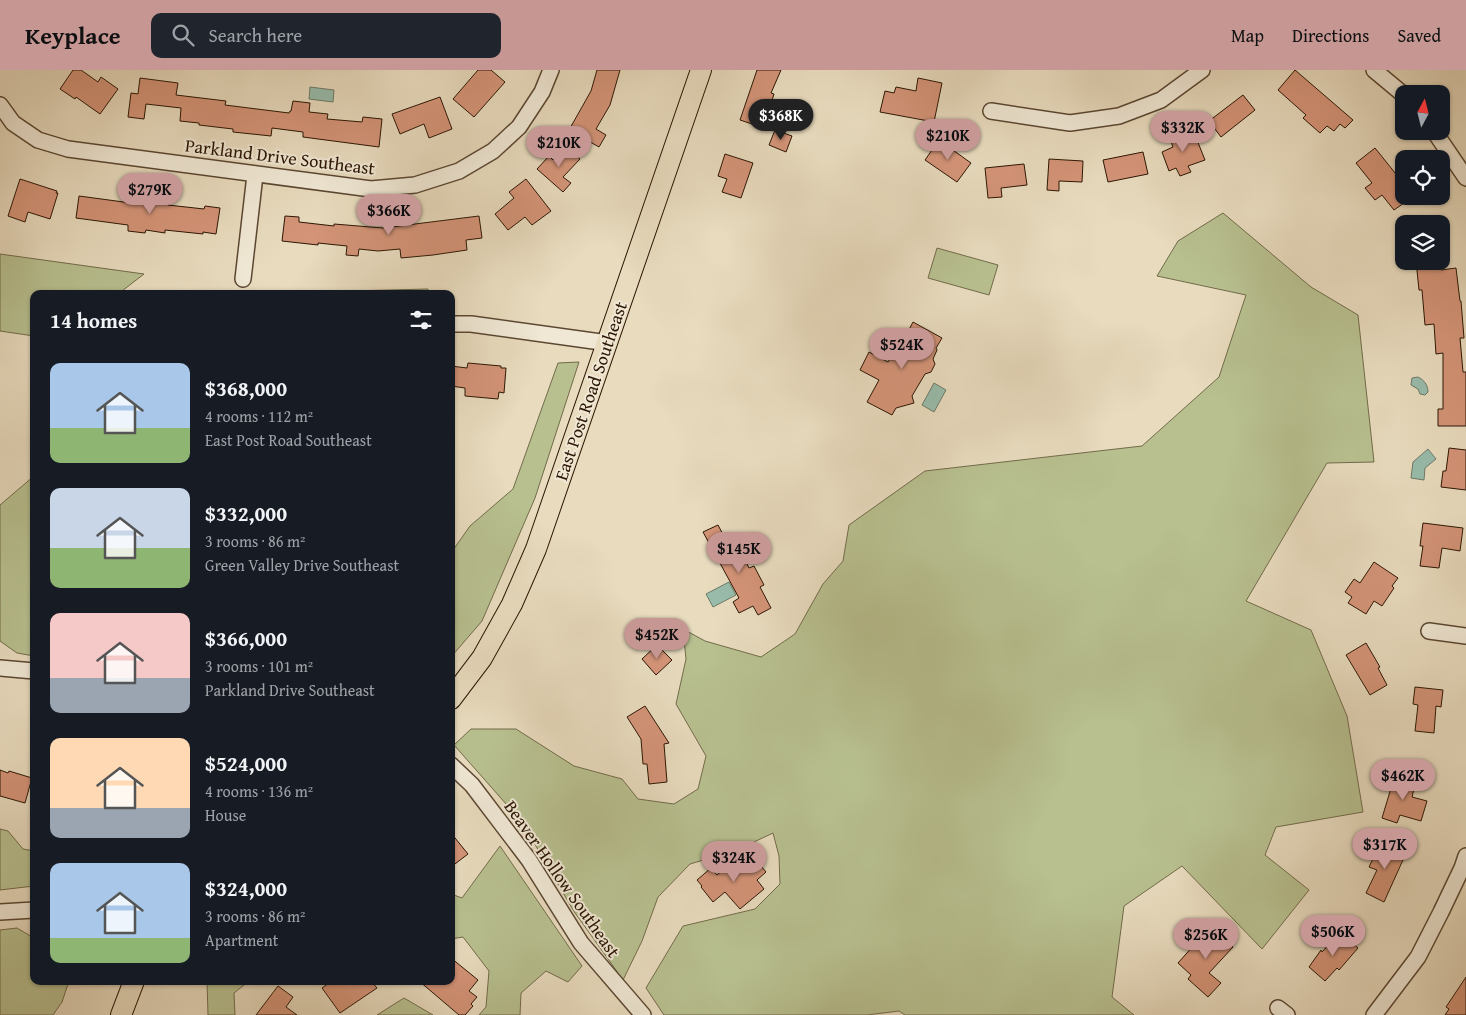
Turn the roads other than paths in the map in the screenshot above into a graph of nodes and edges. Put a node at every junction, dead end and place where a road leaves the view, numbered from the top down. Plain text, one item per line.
1 (551, 70) edge
2 (702, 70) edge
3 (1202, 70) edge
4 (1374, 70) edge
5 (1395, 88) edge
6 (0, 105) edge
7 (991, 111) dead end
8 (1440, 140) edge
9 (256, 175) junction
10 (1466, 178) edge
11 (243, 279) dead end
12 (455, 324) edge
13 (608, 343) junction
14 (1428, 631) dead end
15 (1466, 636) edge
16 (0, 668) edge
17 (30, 671) edge
18 (455, 695) edge
19 (455, 768) edge
20 (1466, 856) edge
21 (30, 910) edge
22 (0, 912) edge
23 (132, 985) edge
24 (121, 1015) edge
25 (643, 1015) edge
26 (1374, 1015) edge

1 - 9 street, Parkland Drive Southeast
2 - 13 main road, East Post Road Southeast
3 - 7 street
4 - 5 street
6 - 9 street, Parkland Drive Southeast
8 - 10 street
9 - 11 street
12 - 13 street
13 - 18 main road, East Post Road Southeast
14 - 15 street
16 - 17 street
19 - 25 street, Beaver Hollow Southeast
20 - 26 street
21 - 22 street
23 - 24 main road

